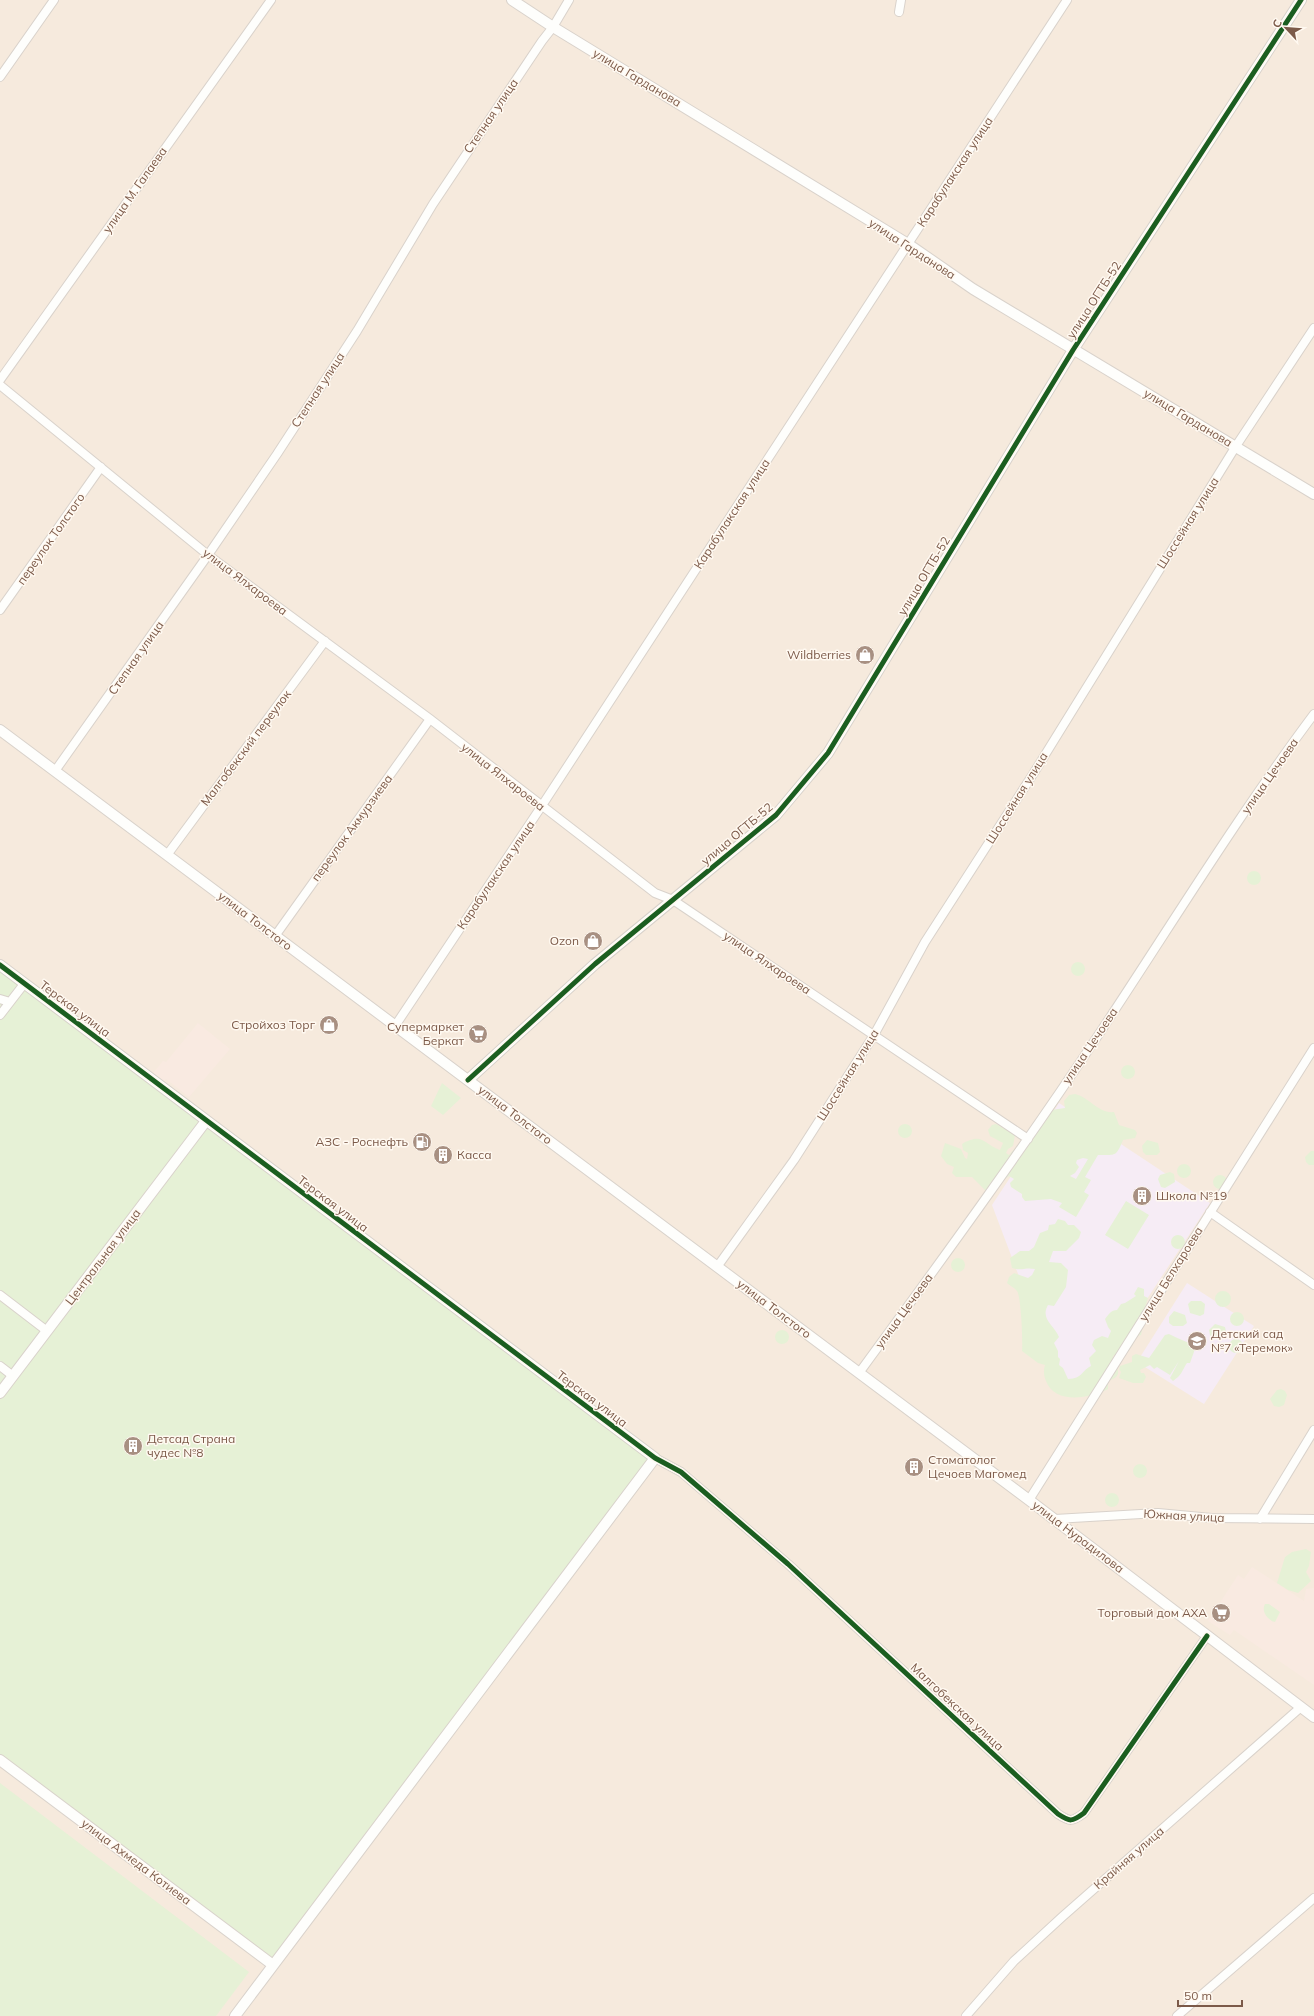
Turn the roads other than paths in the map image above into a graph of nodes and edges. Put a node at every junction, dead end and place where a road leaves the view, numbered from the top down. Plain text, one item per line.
1 (54, 0) edge
2 (271, 0) edge
3 (512, 0) edge
4 (569, 0) edge
5 (901, 0) edge
6 (1067, 0) edge
7 (1301, 0) edge
8 (899, 12) dead end
9 (553, 27) junction
10 (0, 77) edge
11 (908, 244) junction
12 (1314, 328) edge
13 (1073, 350) junction
14 (0, 380) edge
15 (0, 385) edge
16 (1236, 446) junction
17 (101, 467) junction
18 (1314, 494) edge
19 (208, 556) junction
20 (0, 610) edge
21 (325, 641) junction
22 (1314, 714) edge
23 (430, 719) junction
24 (0, 730) edge
25 (55, 771) junction
26 (541, 807) junction
27 (167, 855) junction
28 (674, 900) junction
29 (275, 936) junction
30 (0, 965) edge
31 (24, 984) junction
32 (0, 999) edge
33 (10, 1002) junction
34 (0, 1015) edge
35 (395, 1026) junction
36 (874, 1035) junction
37 (1314, 1048) edge
38 (468, 1080) junction
39 (206, 1120) junction
40 (1028, 1139) junction
41 (1210, 1212) junction
42 (717, 1267) junction
43 (1314, 1285) edge
44 (0, 1295) edge
45 (47, 1331) junction
46 (0, 1366) edge
47 (859, 1373) junction
48 (13, 1376) junction
49 (0, 1393) edge
50 (1314, 1430) edge
51 (655, 1458) junction
52 (1029, 1500) junction
53 (1055, 1519) junction
54 (1260, 1519) junction
55 (1314, 1519) edge
56 (1197, 1628) junction
57 (1207, 1636) junction
58 (1301, 1707) junction
59 (1314, 1718) edge
60 (0, 1760) edge
61 (1314, 1898) edge
62 (273, 1965) junction
63 (234, 2016) edge
64 (966, 2016) edge
65 (1177, 2016) edge

1 - 10 street
2 - 14 street, улица М. Галаева
3 - 9 street, улица Гарданова
4 - 9 street, Степная улица
5 - 8 street
6 - 11 street, Карабулакская улица
7 - 13 street, улица ОГТБ-52
9 - 11 street, улица Гарданова
9 - 19 street, Степная улица
11 - 13 street, улица Гарданова
11 - 26 street, Карабулакская улица
12 - 16 street, Шоссейная улица
13 - 16 street, улица Гарданова
13 - 28 street, улица ОГТБ-52
15 - 17 street, улица Ялхароева
16 - 18 street, улица Гарданова
16 - 36 street, Шоссейная улица
17 - 19 street, улица Ялхароева
17 - 20 street, переулок Толстого
19 - 21 street, улица Ялхароева
19 - 25 street, Степная улица
21 - 23 street, улица Ялхароева
21 - 27 street, Малгобекский переулок
22 - 40 street, улица Цечоева
23 - 26 street, улица Ялхароева
23 - 29 street, переулок Акмурзиева
24 - 25 street, улица Толстого
25 - 27 street, улица Толстого
26 - 28 street, улица Ялхароева
26 - 35 street, Карабулакская улица
27 - 29 street, улица Толстого
28 - 36 street, улица Ялхароева
28 - 38 street, улица ОГТБ-52
29 - 35 street, улица Толстого
30 - 31 street, Терская улица
31 - 33 street
31 - 39 street, Терская улица
32 - 33 street
33 - 34 street
35 - 38 street, улица Толстого
36 - 40 street, улица Ялхароева
36 - 42 street, Шоссейная улица
37 - 41 street, улица Белхароева
38 - 42 street, улица Толстого
39 - 45 street, Центральная улица
39 - 51 street, Терская улица
40 - 47 street, улица Цечоева
41 - 43 street
41 - 52 street, улица Белхароева
42 - 47 street, улица Толстого
44 - 45 street
45 - 48 street, Центральная улица
46 - 48 street
47 - 52 street, улица Толстого
48 - 49 street, Центральная улица
50 - 54 street
51 - 57 street, Малгобекская улица
51 - 62 street
52 - 53 street, улица Нурадилова
52 - 56 street, улица Нурадилова
53 - 54 street, Южная улица
53 - 56 street, улица Нурадилова
54 - 55 street, Южная улица
56 - 57 street, улица Нурадилова
57 - 58 street, улица Нурадилова
58 - 59 street, улица Нурадилова
58 - 64 street, Крайняя улица
60 - 62 street, улица Ахмеда Котиева
61 - 65 street
62 - 63 street

